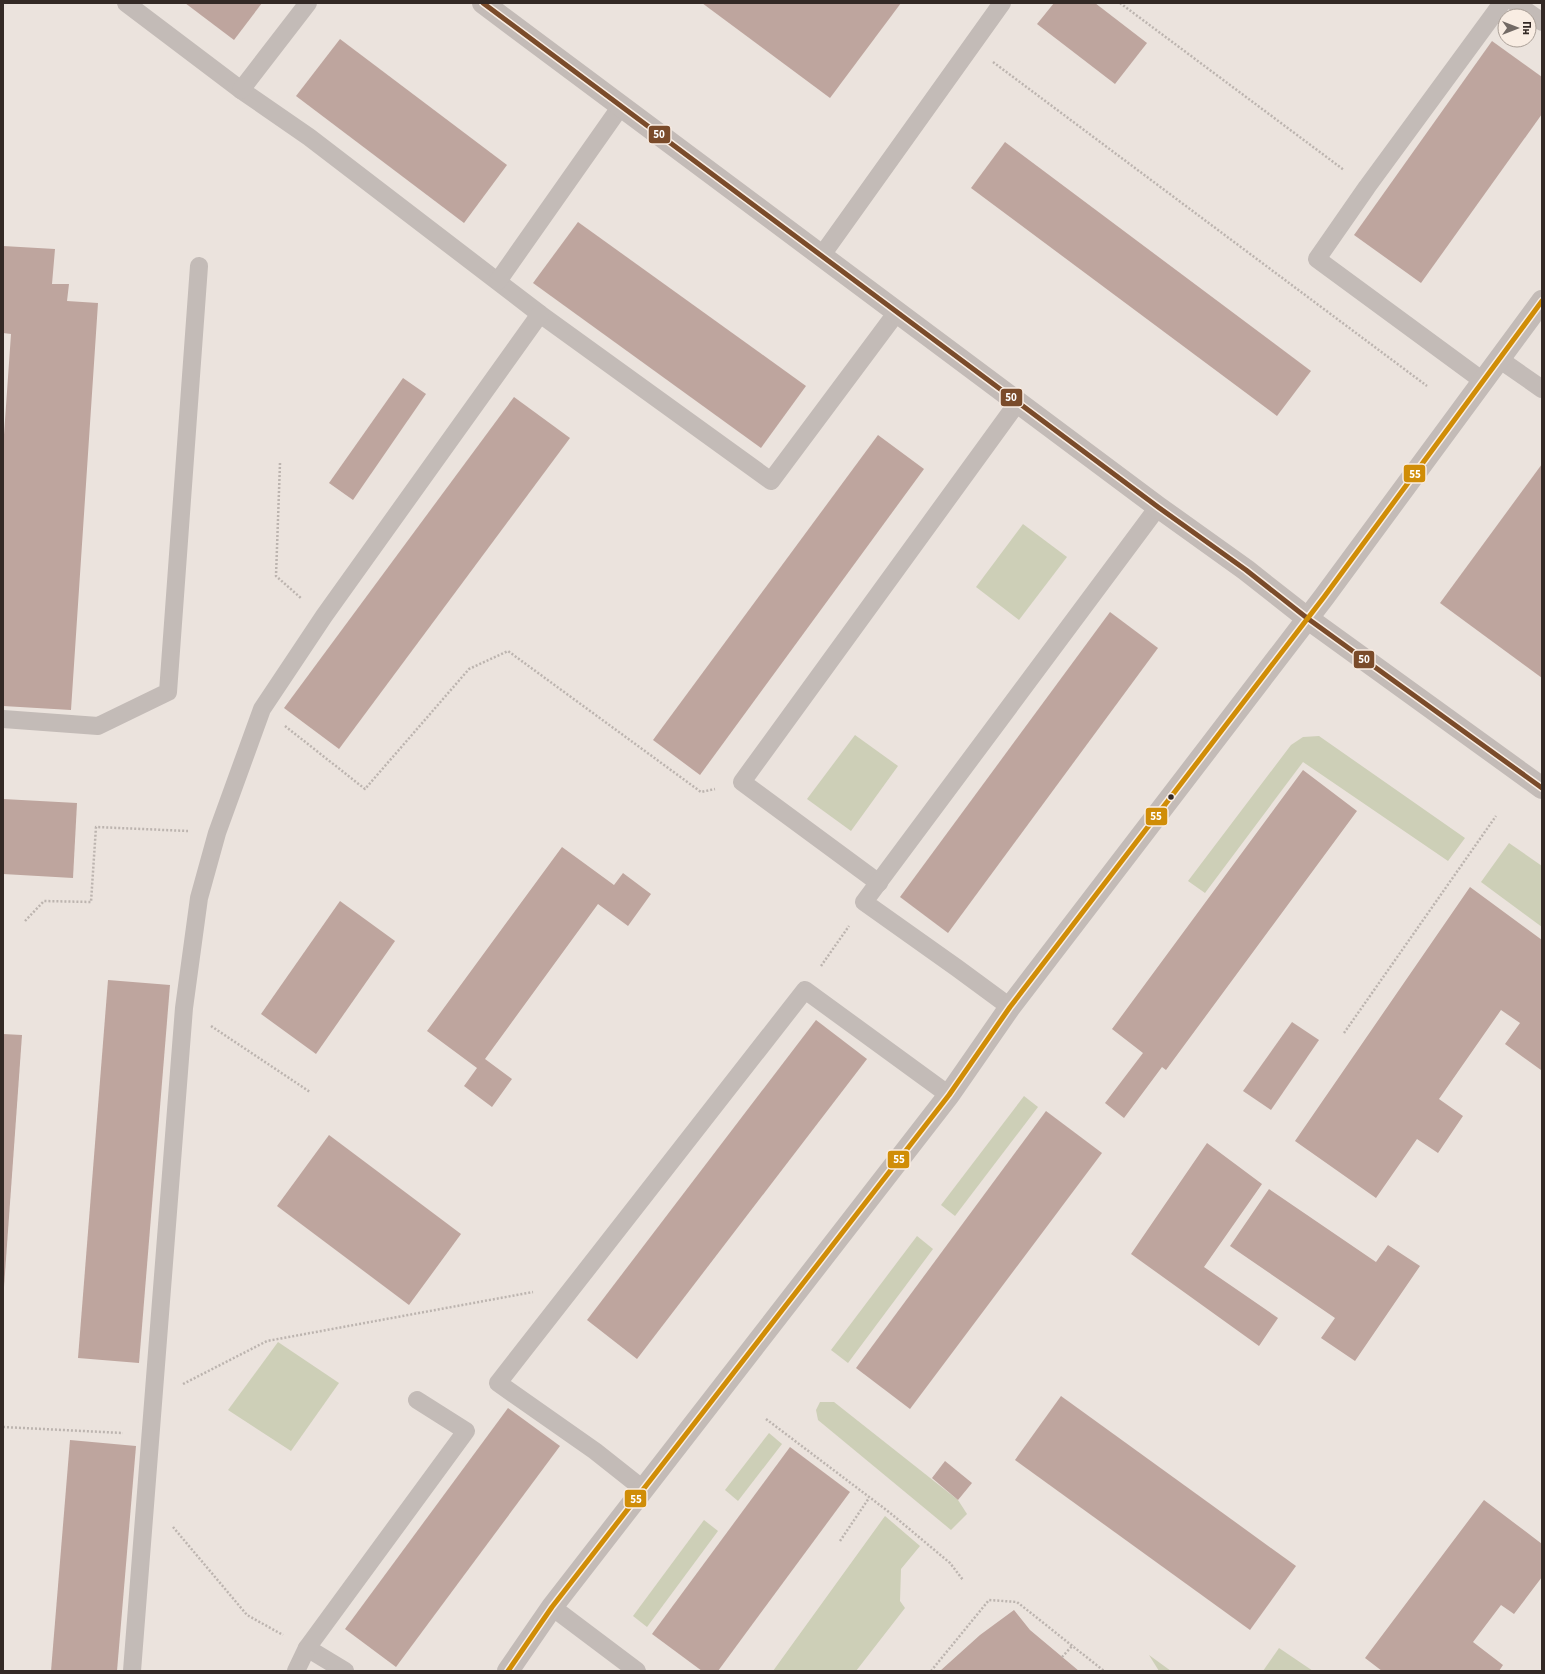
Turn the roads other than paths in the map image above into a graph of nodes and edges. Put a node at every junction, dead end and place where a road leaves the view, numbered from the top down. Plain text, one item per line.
1 (126, 3) edge
2 (308, 3) edge
3 (483, 3) edge
4 (1002, 3) edge
5 (1502, 3) edge
6 (1515, 3) edge
7 (1542, 22) edge
8 (242, 90) junction
9 (621, 106) junction
10 (822, 256) junction
11 (199, 266) dead end
12 (498, 281) junction
13 (1542, 301) edge
14 (897, 312) junction
15 (540, 314) junction
16 (1499, 359) junction
17 (1483, 381) junction
18 (1542, 389) edge
19 (1018, 402) junction
20 (1158, 507) junction
21 (1307, 618) junction
22 (3, 719) edge
23 (1542, 788) edge
24 (879, 883) junction
25 (1010, 1008) junction
26 (949, 1095) junction
27 (417, 1400) dead end
28 (643, 1489) junction
29 (552, 1607) junction
30 (307, 1648) junction
31 (132, 1671) edge
32 (296, 1671) edge
33 (345, 1671) edge
34 (508, 1671) edge
35 (637, 1671) edge

1 - 8 lane
2 - 8 lane
3 - 9 street
4 - 10 lane
5 - 17 lane
6 - 7 lane
8 - 12 lane
9 - 10 street
9 - 12 lane
10 - 14 street
11 - 22 lane
12 - 15 lane
13 - 16 street
14 - 15 lane
14 - 19 street
15 - 31 lane
16 - 17 street
16 - 18 lane
17 - 21 street
19 - 20 street
19 - 24 lane
20 - 21 street
20 - 24 lane
21 - 23 street
21 - 25 street
24 - 25 lane
25 - 26 street
26 - 28 street
26 - 28 lane
27 - 30 lane
28 - 29 street
29 - 34 street
29 - 35 lane
30 - 32 lane
30 - 33 lane

